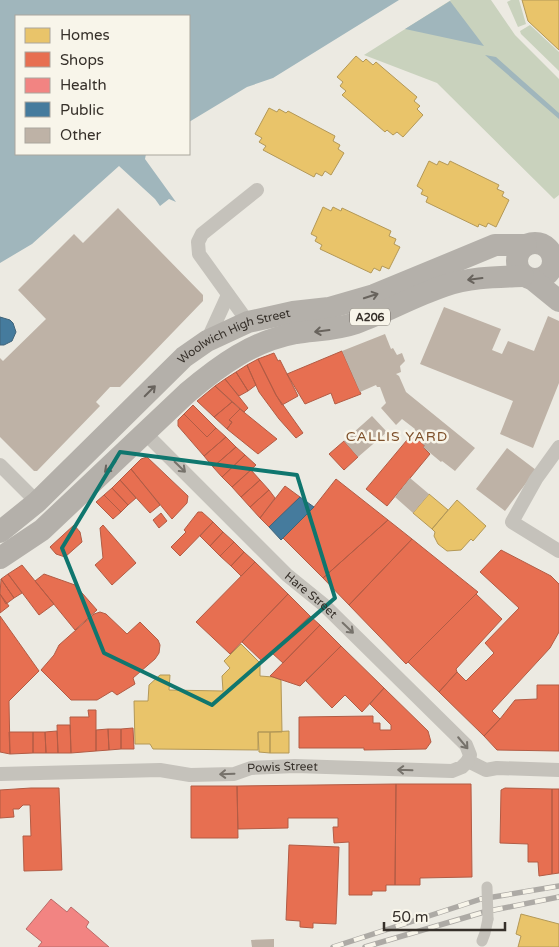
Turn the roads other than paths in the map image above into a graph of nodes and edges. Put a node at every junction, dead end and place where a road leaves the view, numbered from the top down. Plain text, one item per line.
1 (257, 190) dead end
2 (544, 254) edge
3 (528, 278) junction
4 (228, 295) junction
5 (559, 301) edge
6 (248, 322) junction
7 (207, 341) junction
8 (145, 433) junction
9 (559, 447) edge
10 (0, 465) edge
11 (37, 502) junction
12 (0, 532) edge
13 (559, 551) edge
14 (0, 558) edge
15 (468, 761) junction
16 (559, 770) edge
17 (0, 774) edge
18 (487, 886) dead end
19 (482, 941) dead end

1 - 4 street
2 - 3 main road
2 - 3 main road
6 -> 2 main road, Woolwich High Street / A206
3 - 5 main road
3 -> 8 main road, Woolwich High Street / A206
4 - 6 street
4 - 7 street
6 - 7 main road, Woolwich High Street / A206
11 -> 7 main road, Woolwich High Street / A206
8 -> 14 main road, Woolwich High Street / A206
8 -> 15 street, Hare Street
9 - 13 street
10 - 11 street
11 - 12 main road, Woolwich High Street / A206
15 - 16 street
15 -> 17 street, Powis Street
18 - 19 street, bridge

